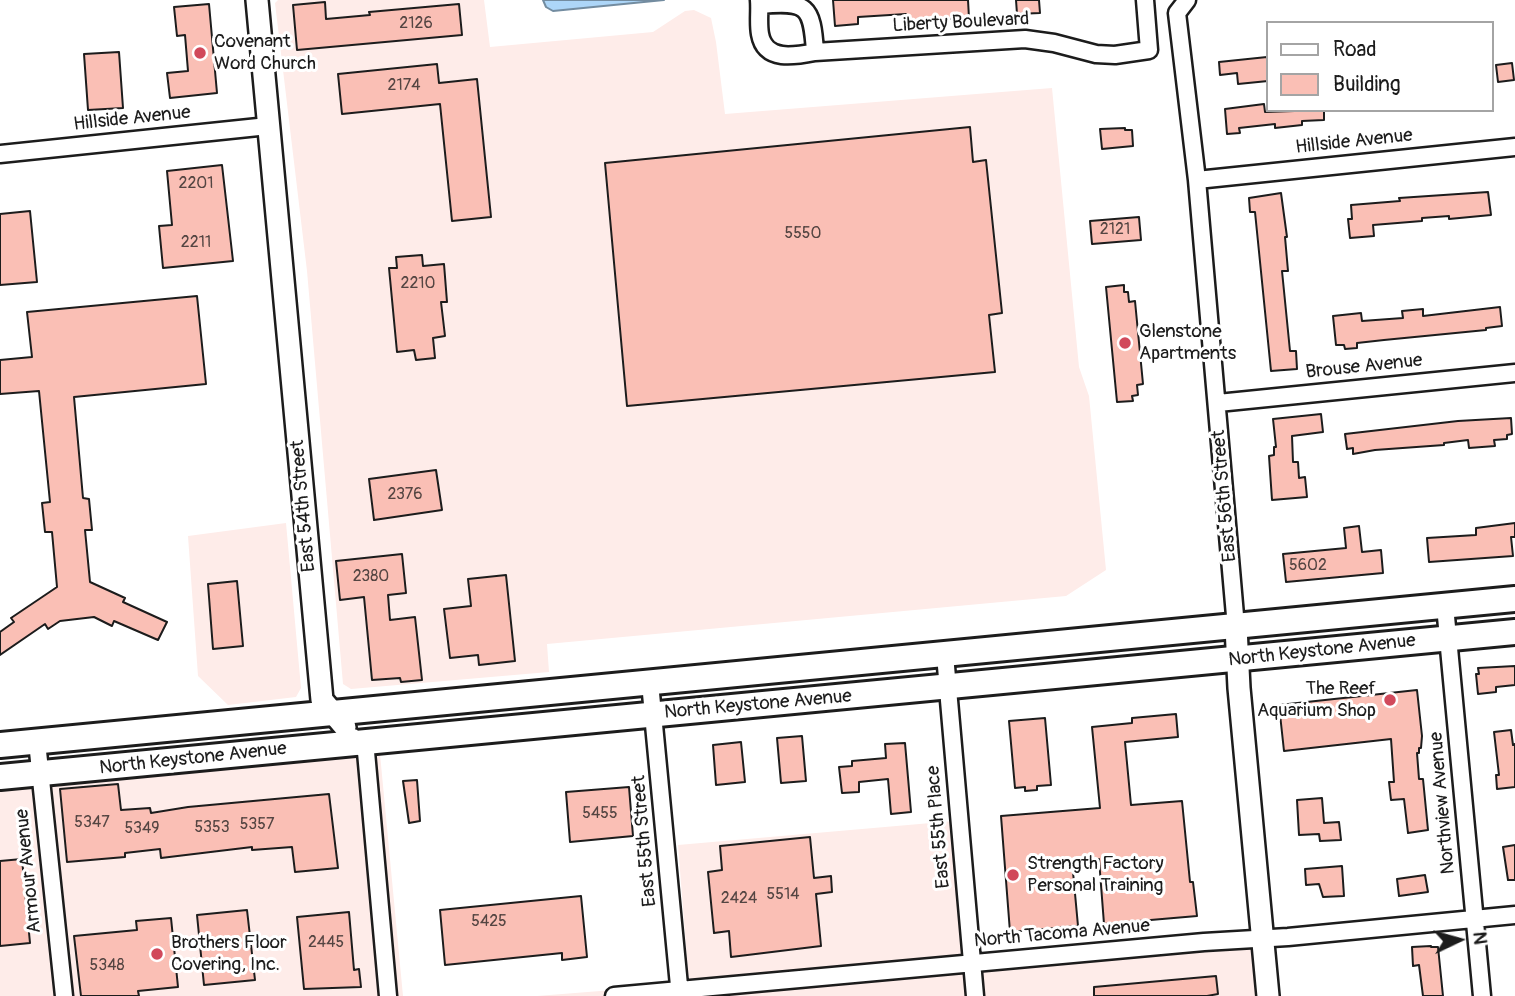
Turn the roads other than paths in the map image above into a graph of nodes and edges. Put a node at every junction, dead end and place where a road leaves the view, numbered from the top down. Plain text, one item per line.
1 (257, 0) edge
2 (1145, 0) edge
3 (1187, 0) edge
4 (760, 2) edge
5 (815, 52) junction
6 (268, 126) junction
7 (1515, 146) edge
8 (0, 154) edge
9 (1197, 180) junction
10 (1515, 373) edge
11 (1218, 403) junction
12 (1515, 599) edge
13 (1445, 606) junction
14 (1236, 627) junction
15 (1515, 632) edge
16 (1448, 638) junction
17 (945, 654) junction
18 (1236, 659) junction
19 (650, 683) junction
20 (948, 687) junction
21 (654, 715) junction
22 (345, 727) junction
23 (37, 741) junction
24 (0, 745) edge
25 (40, 774) junction
26 (0, 778) edge
27 (1515, 915) edge
28 (1474, 919) junction
29 (1263, 937) junction
30 (972, 963) junction
31 (680, 993) edge
32 (64, 996) edge
33 (388, 996) edge
34 (614, 996) edge
35 (975, 996) edge
36 (1268, 996) edge
37 (1482, 996) edge

1 - 6 street, East 54th Street
2 - 5 street, Liberty Boulevard
3 - 9 street, East 56th Street
4 - 5 street, Liberty Boulevard
4 - 5 street, Liberty Boulevard
6 - 8 street, Hillside Avenue
6 - 22 street, East 54th Street
7 - 9 street, Hillside Avenue
9 - 11 street, East 56th Street
10 - 11 street, Brouse Avenue
11 - 14 street, East 56th Street
12 - 13 main road, North Keystone Avenue
13 - 14 main road, North Keystone Avenue
13 - 16 street, Northview Avenue
14 - 17 main road, North Keystone Avenue
14 - 18 street, East 56th Street
15 - 16 main road, North Keystone Avenue
16 - 18 main road, North Keystone Avenue
16 - 28 street, Northview Avenue
17 - 19 main road, North Keystone Avenue
17 - 20 street, East 55th Place
18 - 20 main road, North Keystone Avenue
18 - 29 street, East 56th Street
19 - 21 street, East 55th Street
19 - 22 main road, North Keystone Avenue
20 - 21 main road, North Keystone Avenue
20 - 30 street, East 55th Place
21 - 22 main road, North Keystone Avenue
21 - 31 street, East 55th Street
22 - 23 main road, North Keystone Avenue
22 - 25 main road, North Keystone Avenue
22 - 33 street, East 54th Street
23 - 24 main road, North Keystone Avenue
23 - 25 street, Armour Avenue
25 - 26 main road, North Keystone Avenue
25 - 32 street, Armour Avenue
27 - 28 street, North Tacoma Avenue
28 - 29 street, North Tacoma Avenue
28 - 37 street, Northview Avenue
29 - 30 street, North Tacoma Avenue
29 - 36 street, East 56th Street
30 - 31 street, North Tacoma Avenue
30 - 35 street, East 55th Place
31 - 34 street, North Tacoma Avenue

